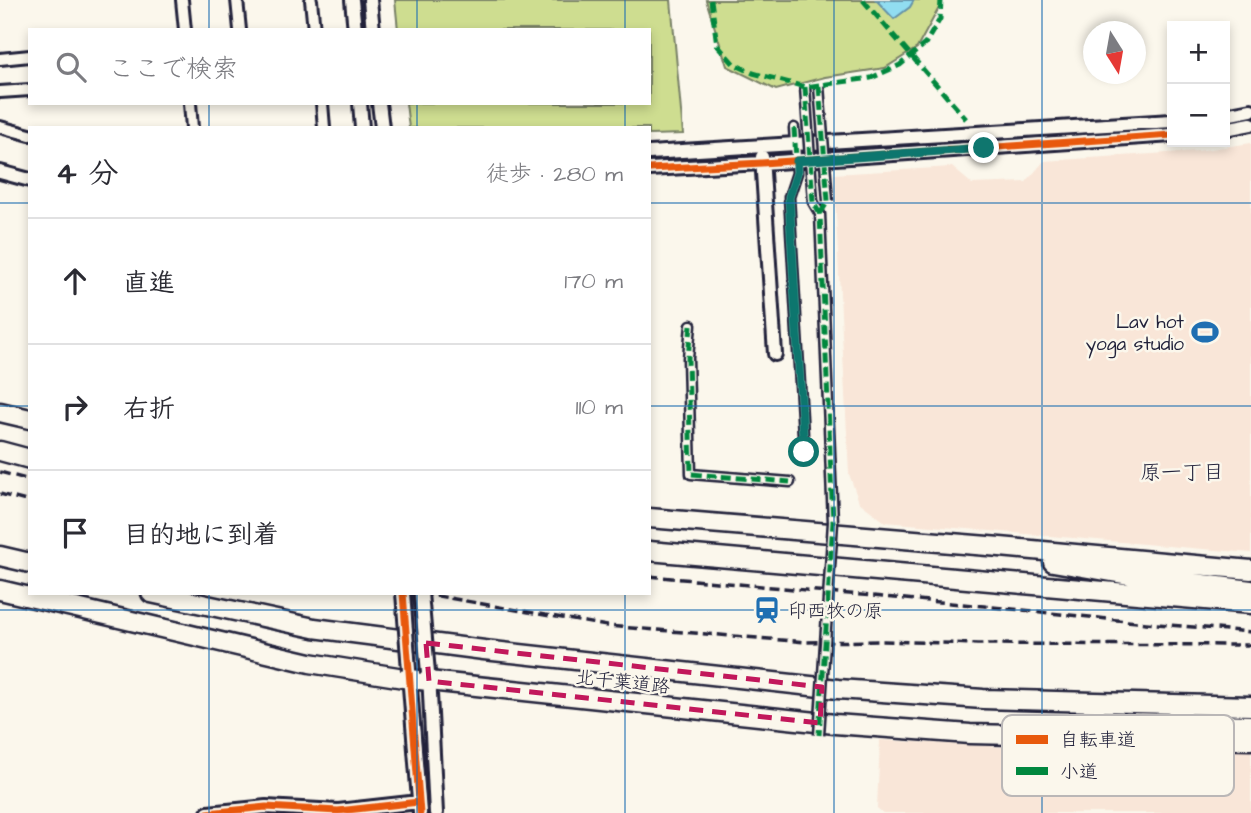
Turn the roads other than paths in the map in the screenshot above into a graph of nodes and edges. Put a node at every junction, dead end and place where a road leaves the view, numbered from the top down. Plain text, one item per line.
1 (182, 0) edge
2 (237, 0) edge
3 (311, 0) edge
4 (352, 0) edge
5 (370, 0) edge
6 (185, 28) edge
7 (240, 28) edge
8 (314, 28) edge
9 (355, 28) edge
10 (373, 28) edge
11 (28, 56) edge
12 (0, 59) edge
13 (28, 90) edge
14 (0, 92) edge
15 (190, 105) edge
16 (322, 105) edge
17 (360, 105) edge
18 (379, 105) edge
19 (1251, 110) edge
20 (1230, 114) edge
21 (1167, 121) edge
22 (1251, 124) edge
23 (192, 126) edge
24 (324, 126) edge
25 (362, 126) edge
26 (382, 126) edge
27 (0, 127) edge
28 (1230, 127) edge
29 (794, 128) dead end
30 (28, 134) edge
31 (1167, 135) edge
32 (795, 145) junction
33 (762, 146) junction
34 (651, 153) edge
35 (797, 161) junction
36 (762, 163) junction
37 (651, 169) edge
38 (0, 172) edge
39 (28, 179) edge
40 (820, 214) junction
41 (691, 325) dead end
42 (775, 354) dead end
43 (0, 412) edge
44 (28, 419) edge
45 (0, 451) edge
46 (804, 452) dead end
47 (28, 458) edge
48 (790, 482) dead end
49 (651, 518) edge
50 (1000, 547) junction
51 (651, 551) edge
52 (0, 556) edge
53 (28, 563) edge
54 (1251, 570) edge
55 (0, 590) edge
56 (1251, 590) edge
57 (160, 595) edge
58 (403, 595) edge
59 (421, 595) edge
60 (1251, 604) edge
61 (409, 675) junction
62 (429, 677) junction
63 (1251, 706) edge
64 (1002, 732) edge
65 (820, 734) dead end
66 (970, 734) junction
67 (1002, 735) edge
68 (419, 808) edge
69 (208, 813) edge
70 (436, 813) edge

1 - 6 street
2 - 7 street
3 - 8 street
4 - 9 street
5 - 10 street
11 - 12 street
13 - 14 street
15 - 23 street
16 - 24 street
17 - 25 street
18 - 26 street
19 - 20 street
21 - 32 street
22 - 28 street
27 - 30 street
29 - 32 street
31 - 35 street
32 - 33 street
32 - 35 street
33 - 34 street
33 - 36 street
35 - 36 street
35 - 46 street
36 - 37 street
36 - 42 street
38 - 39 street
40 - 40 street, bridge
40 - 65 street, bridge
41 - 48 street
43 - 44 highway
45 - 47 highway
49 - 50 highway
50 - 54 highway
50 - 56 highway
51 - 60 highway
52 - 53 highway
55 - 61 highway, 北千葉道路
57 - 63 highway, 北千葉道路
58 - 61 street, bridge
59 - 62 street, bridge
61 - 62 highway, 北千葉道路
61 - 68 street
62 - 66 highway, 北千葉道路
62 - 70 street
64 - 66 highway
66 - 67 highway, 北千葉道路
68 - 69 street

